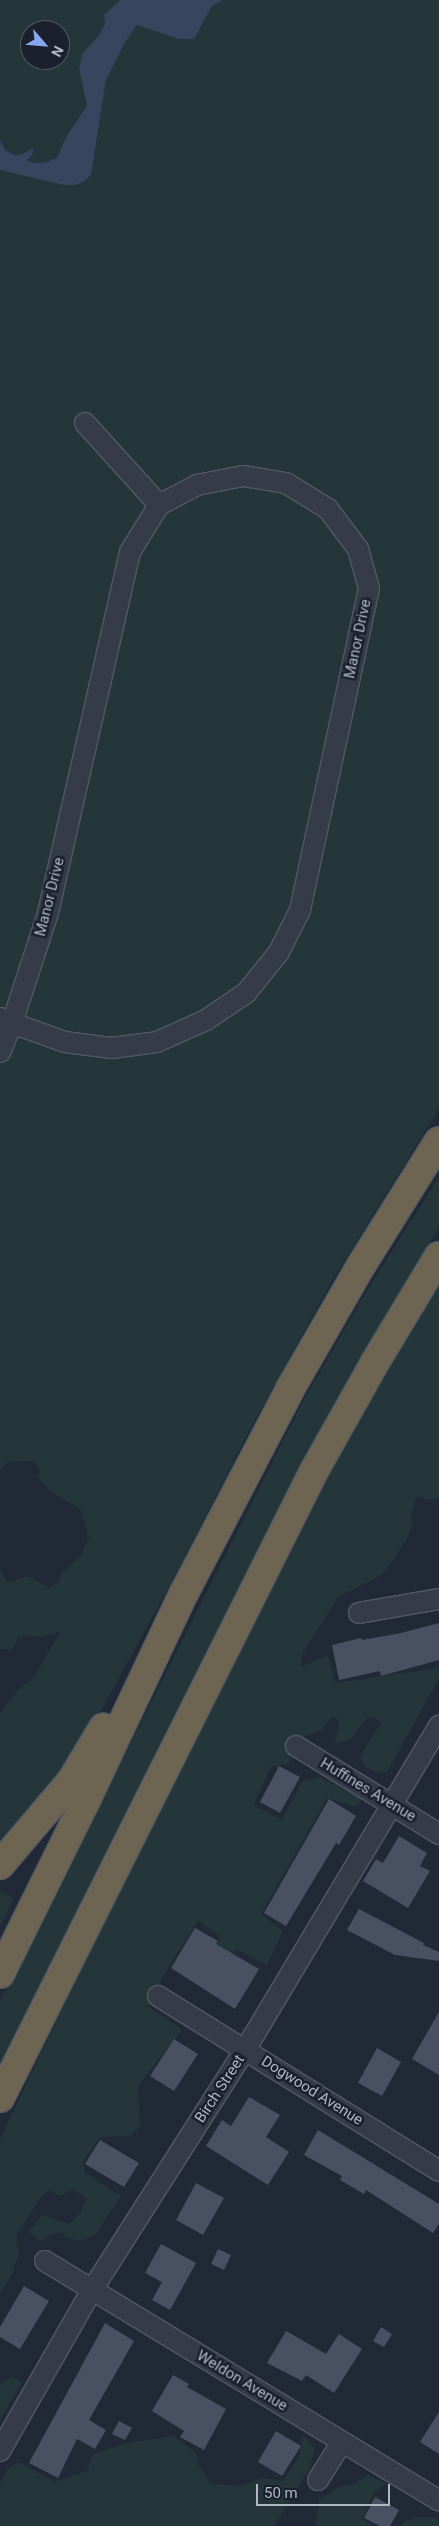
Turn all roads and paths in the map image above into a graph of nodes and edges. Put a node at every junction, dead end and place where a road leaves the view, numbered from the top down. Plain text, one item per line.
1 (85, 423) dead end
2 (159, 505) junction
3 (6, 1021) edge
4 (0, 1052) edge
5 (439, 1141) edge
6 (439, 1256) edge
7 (184, 1594) junction
8 (439, 1599) edge
9 (359, 1613) dead end
10 (439, 1726) edge
11 (296, 1746) dead end
12 (392, 1805) junction
13 (439, 1834) edge
14 (0, 1864) edge
15 (0, 1974) edge
16 (158, 1996) dead end
17 (245, 2050) junction
18 (0, 2098) edge
19 (439, 2171) edge
20 (45, 2261) dead end
21 (92, 2290) junction
22 (342, 2442) junction
23 (0, 2451) edge
24 (318, 2480) dead end
25 (439, 2501) edge

1 - 2 street
2 - 3 street, Manor Drive
2 - 3 street, Manor Drive
3 - 4 street, Manor Drive
5 - 7 highway
6 - 18 highway
7 - 14 highway
7 - 15 highway
8 - 9 street
10 - 12 street, Birch Street
11 - 12 street, Huffines Avenue
12 - 13 street, Huffines Avenue
12 - 17 street, Birch Street
16 - 17 street, Dogwood Avenue
17 - 19 street, Dogwood Avenue
17 - 21 street, Birch Street
20 - 21 street, Weldon Avenue
21 - 22 street, Weldon Avenue
21 - 23 street, Birch Street
22 - 24 street
22 - 25 street, Weldon Avenue

